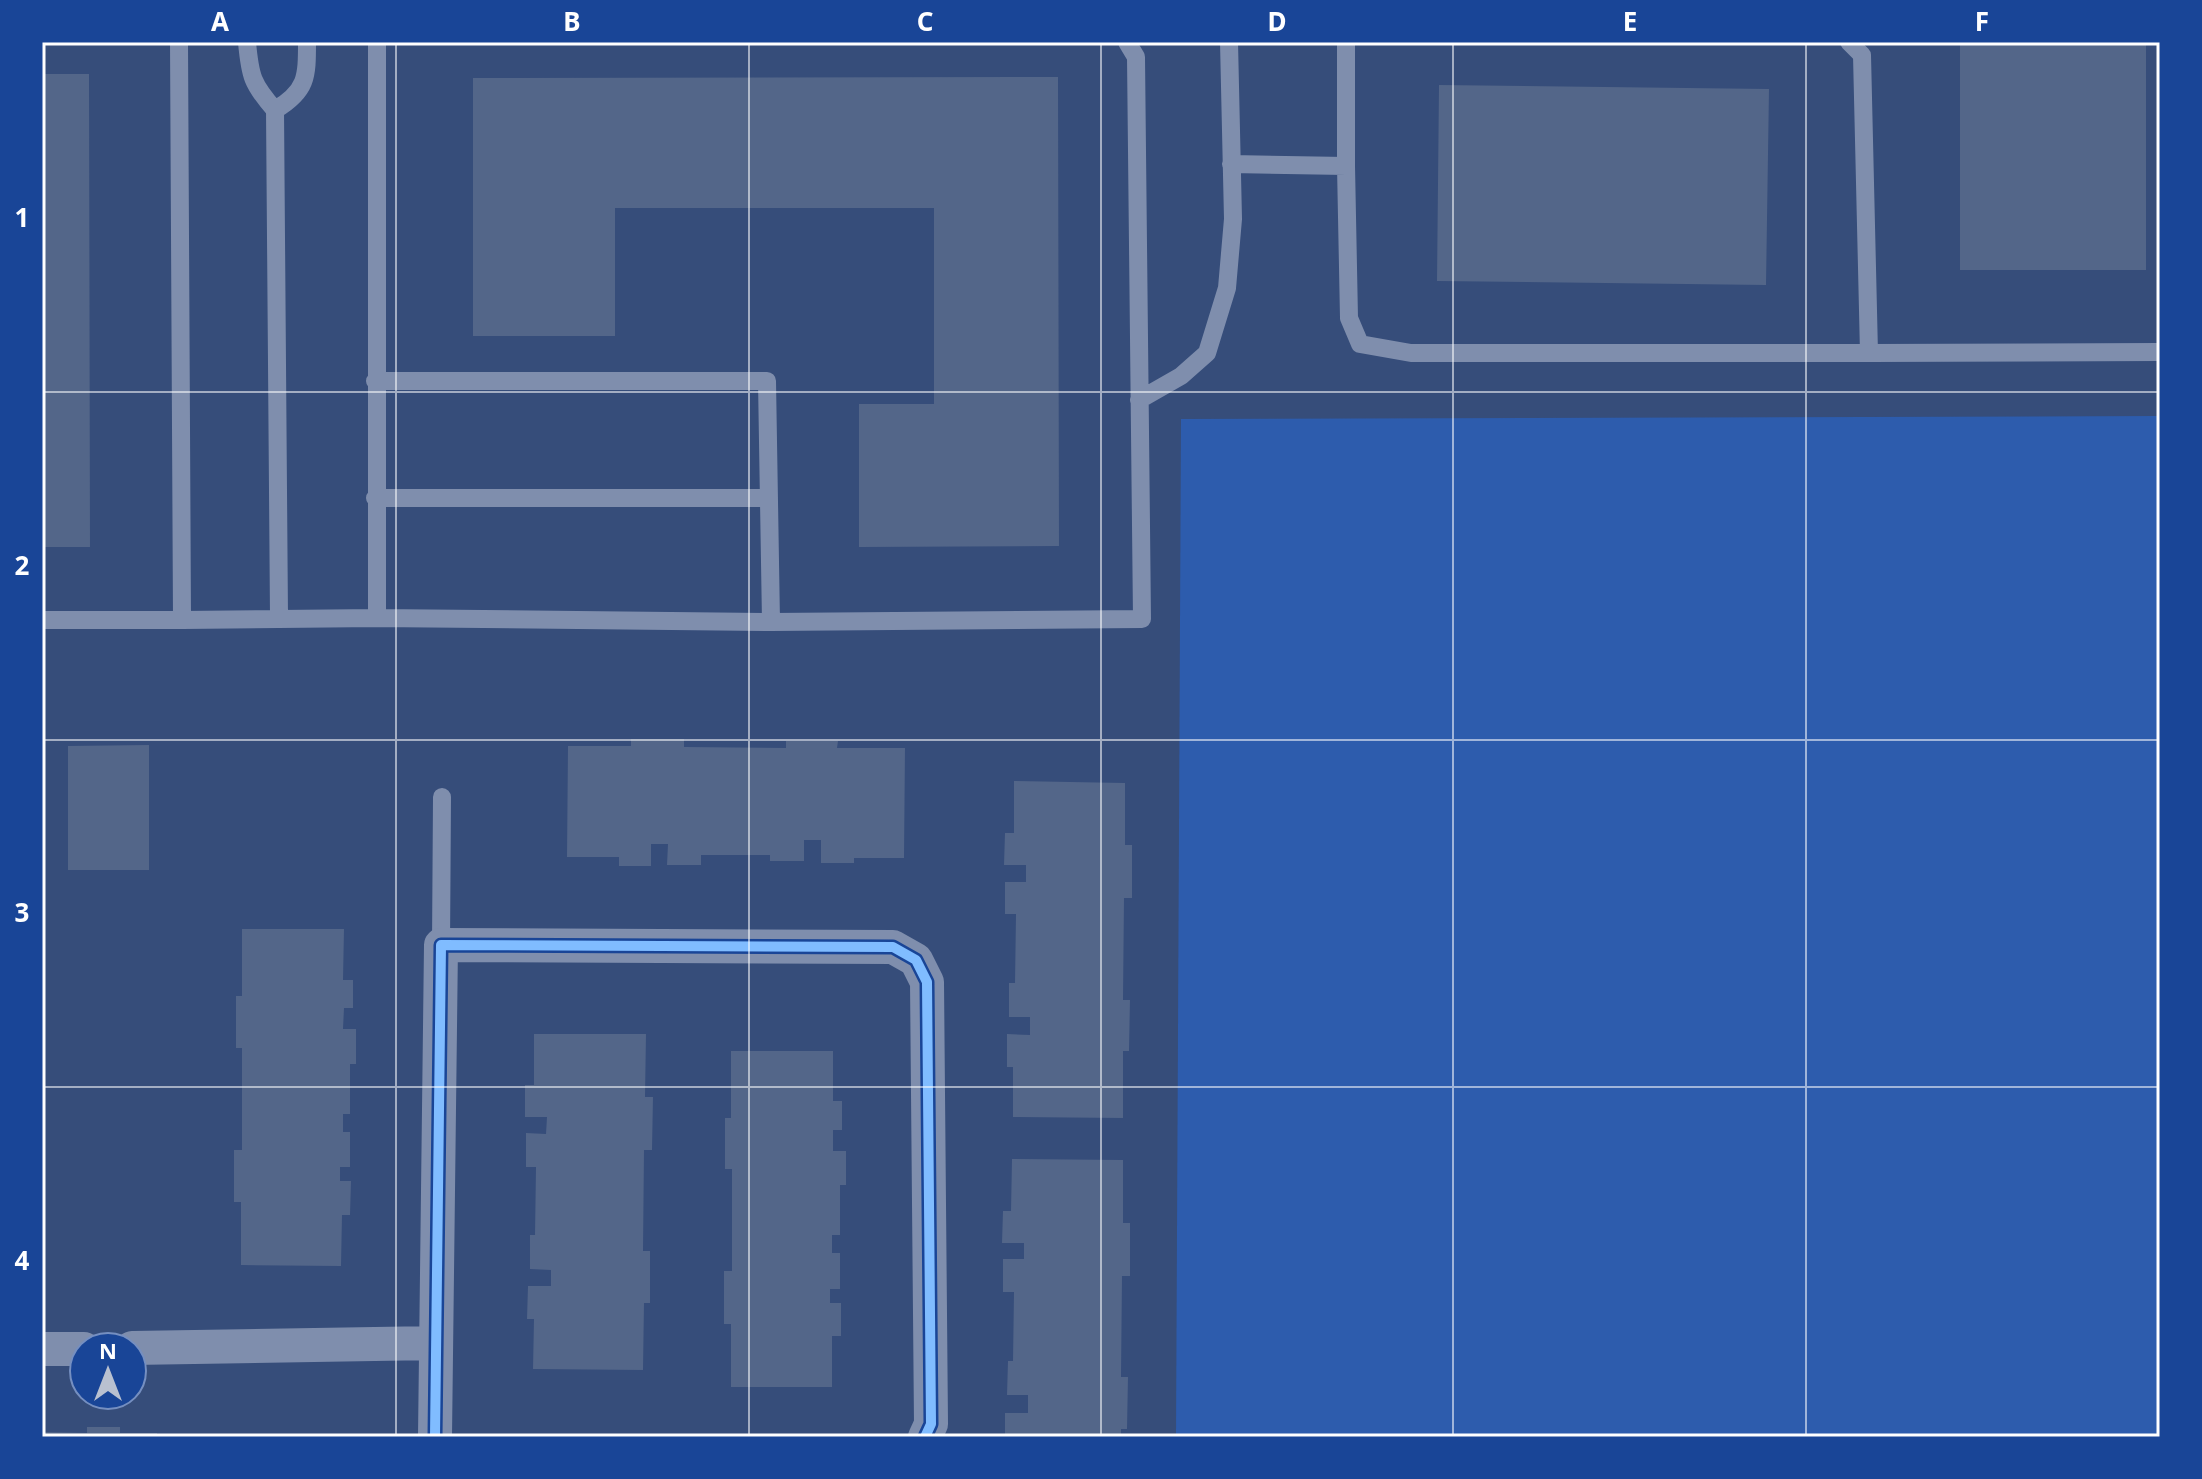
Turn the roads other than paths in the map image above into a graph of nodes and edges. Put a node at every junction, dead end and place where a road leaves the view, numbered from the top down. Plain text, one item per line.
1 (179, 42) edge
2 (247, 42) edge
3 (307, 42) edge
4 (377, 42) edge
5 (1127, 42) edge
6 (1229, 42) edge
7 (1346, 42) edge
8 (1849, 42) edge
9 (275, 110) junction
10 (1231, 164) junction
11 (1346, 166) junction
12 (2160, 352) edge
13 (1869, 353) junction
14 (375, 381) junction
15 (1139, 400) junction
16 (375, 498) junction
17 (769, 498) junction
18 (279, 617) junction
19 (377, 618) junction
20 (42, 620) edge
21 (182, 620) junction
22 (771, 622) junction
23 (442, 797) dead end
24 (441, 945) junction
25 (435, 1343) junction
26 (148, 1348) edge
27 (42, 1349) edge
28 (68, 1349) edge
29 (435, 1437) edge
30 (925, 1437) edge

1 - 21 lane
2 - 9 lane
3 - 9 lane
4 - 14 lane
5 - 15 lane
6 - 10 lane
7 - 11 lane
8 - 13 lane
9 - 18 lane
10 - 11 lane
10 - 15 lane
11 - 13 lane
12 - 13 lane
14 - 16 lane
14 - 17 lane
15 - 22 lane
16 - 17 lane
16 - 19 lane
17 - 22 lane
18 - 19 lane
18 - 21 lane
19 - 22 lane
20 - 21 lane
23 - 24 lane
24 - 25 street
24 - 30 street
25 - 26 street
25 - 29 street
27 - 28 street

